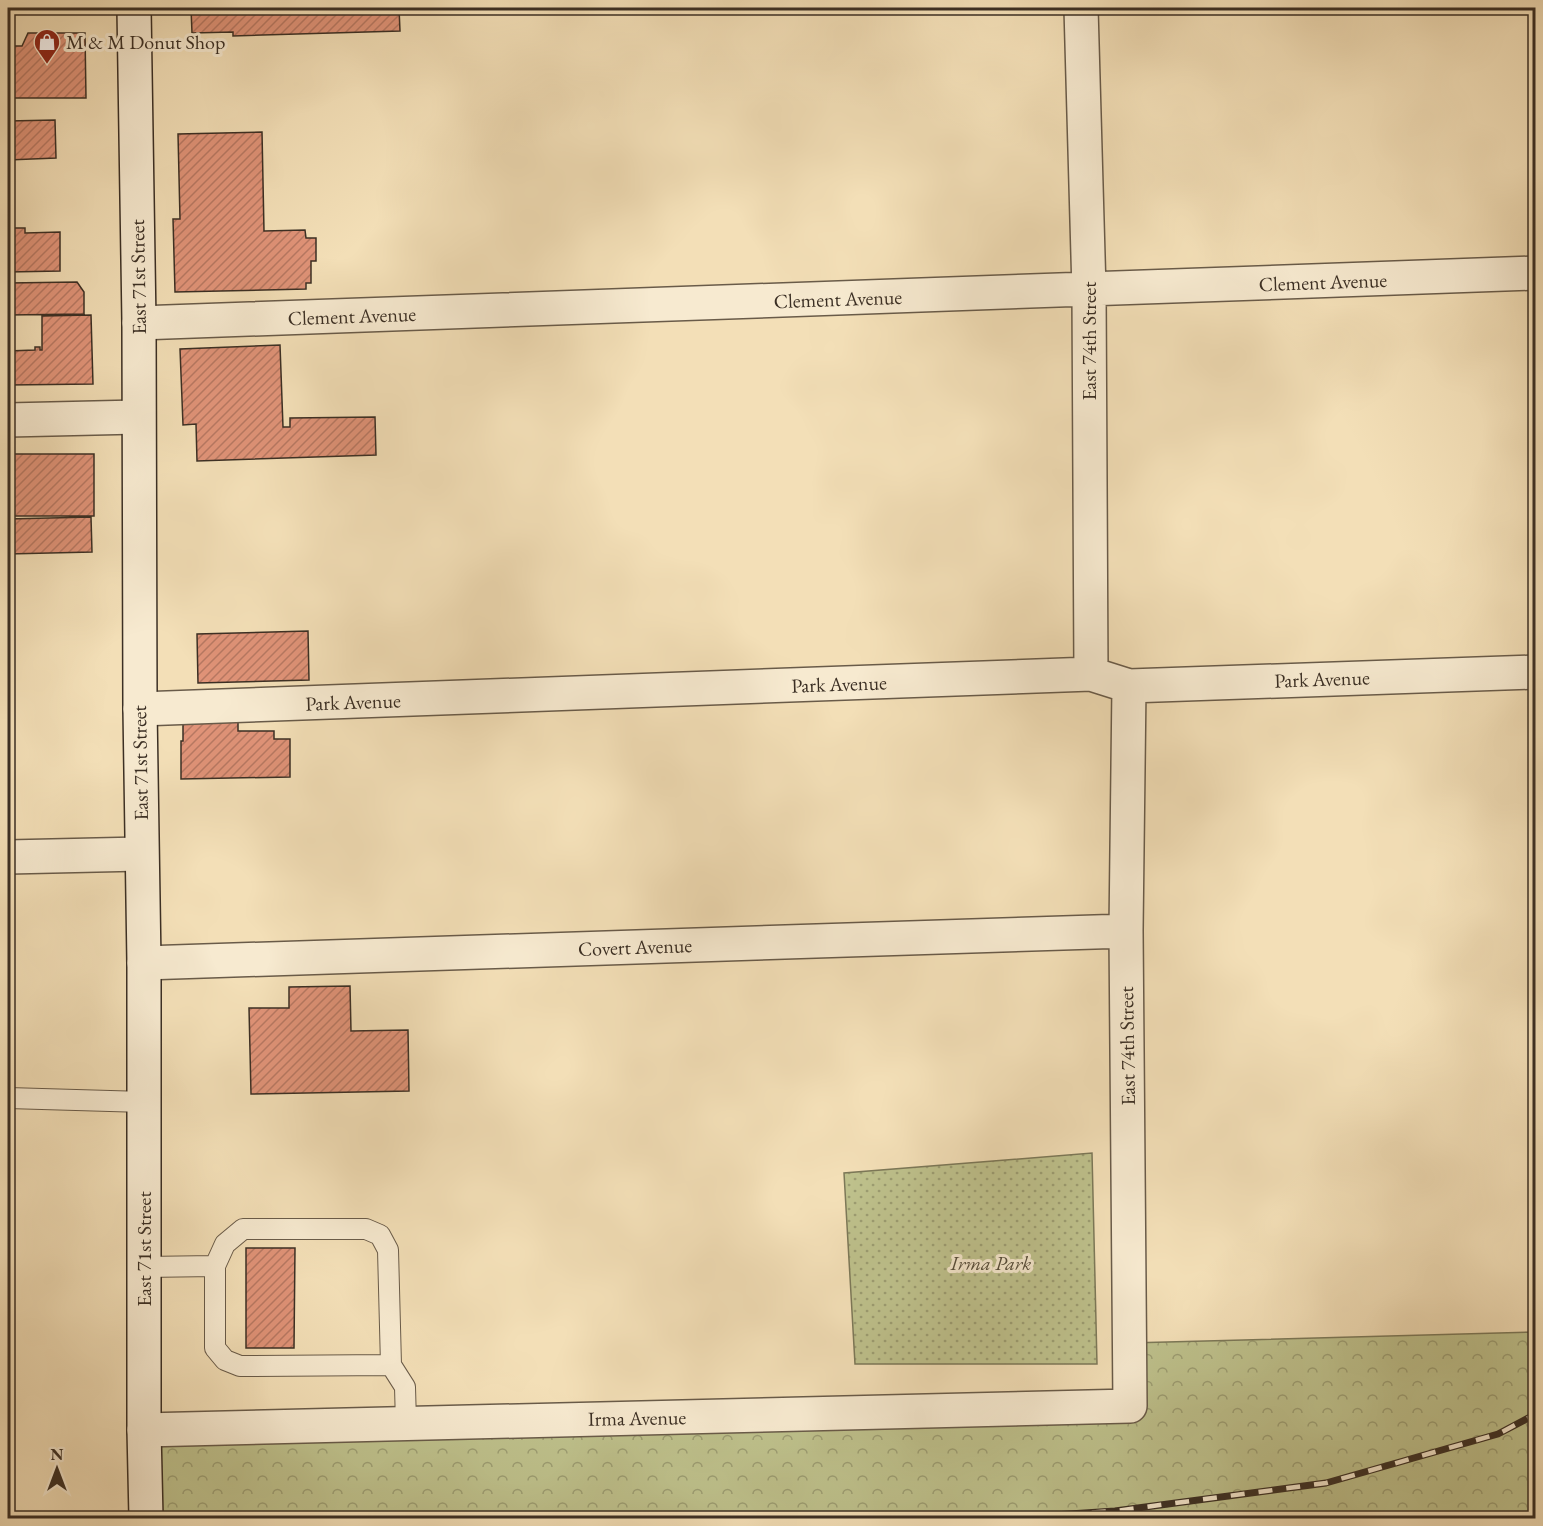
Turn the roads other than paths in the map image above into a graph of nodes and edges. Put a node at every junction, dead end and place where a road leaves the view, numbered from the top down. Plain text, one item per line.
1 (134, 8) edge
2 (1081, 8) edge
3 (1536, 273) edge
4 (1089, 291) junction
5 (140, 323) junction
6 (138, 417) junction
7 (8, 420) edge
8 (1536, 672) edge
9 (1091, 674) junction
10 (1128, 686) junction
11 (140, 709) junction
12 (141, 854) junction
13 (8, 856) edge
14 (1126, 931) junction
15 (144, 963) junction
16 (8, 1098) edge
17 (144, 1102) junction
18 (215, 1266) junction
19 (144, 1267) junction
20 (391, 1365) junction
21 (1130, 1406) joint
22 (406, 1423) junction
23 (144, 1430) junction
24 (146, 1518) edge

1 - 5 street, East 71st Street
2 - 4 street, East 74th Street
3 - 4 street, Clement Avenue
4 - 5 street, Clement Avenue
4 - 9 street, East 74th Street
5 - 6 street, East 71st Street
6 - 7 street
6 - 11 street, East 71st Street
8 - 10 street, Park Avenue
9 - 10 street, Park Avenue
9 - 11 street, Park Avenue
10 - 14 street, East 74th Street
11 - 12 street, East 71st Street
12 - 13 street
12 - 15 street, East 71st Street
14 - 15 street, Covert Avenue
14 - 21 street, East 74th Street
15 - 17 street, East 71st Street
16 - 17 lane
17 - 19 street, East 71st Street
18 - 19 lane
18 - 20 lane
18 - 20 lane
19 - 23 street, East 71st Street
20 - 22 lane
21 - 22 street, Irma Avenue
22 - 23 street, Irma Avenue
23 - 24 street, East 71st Street

